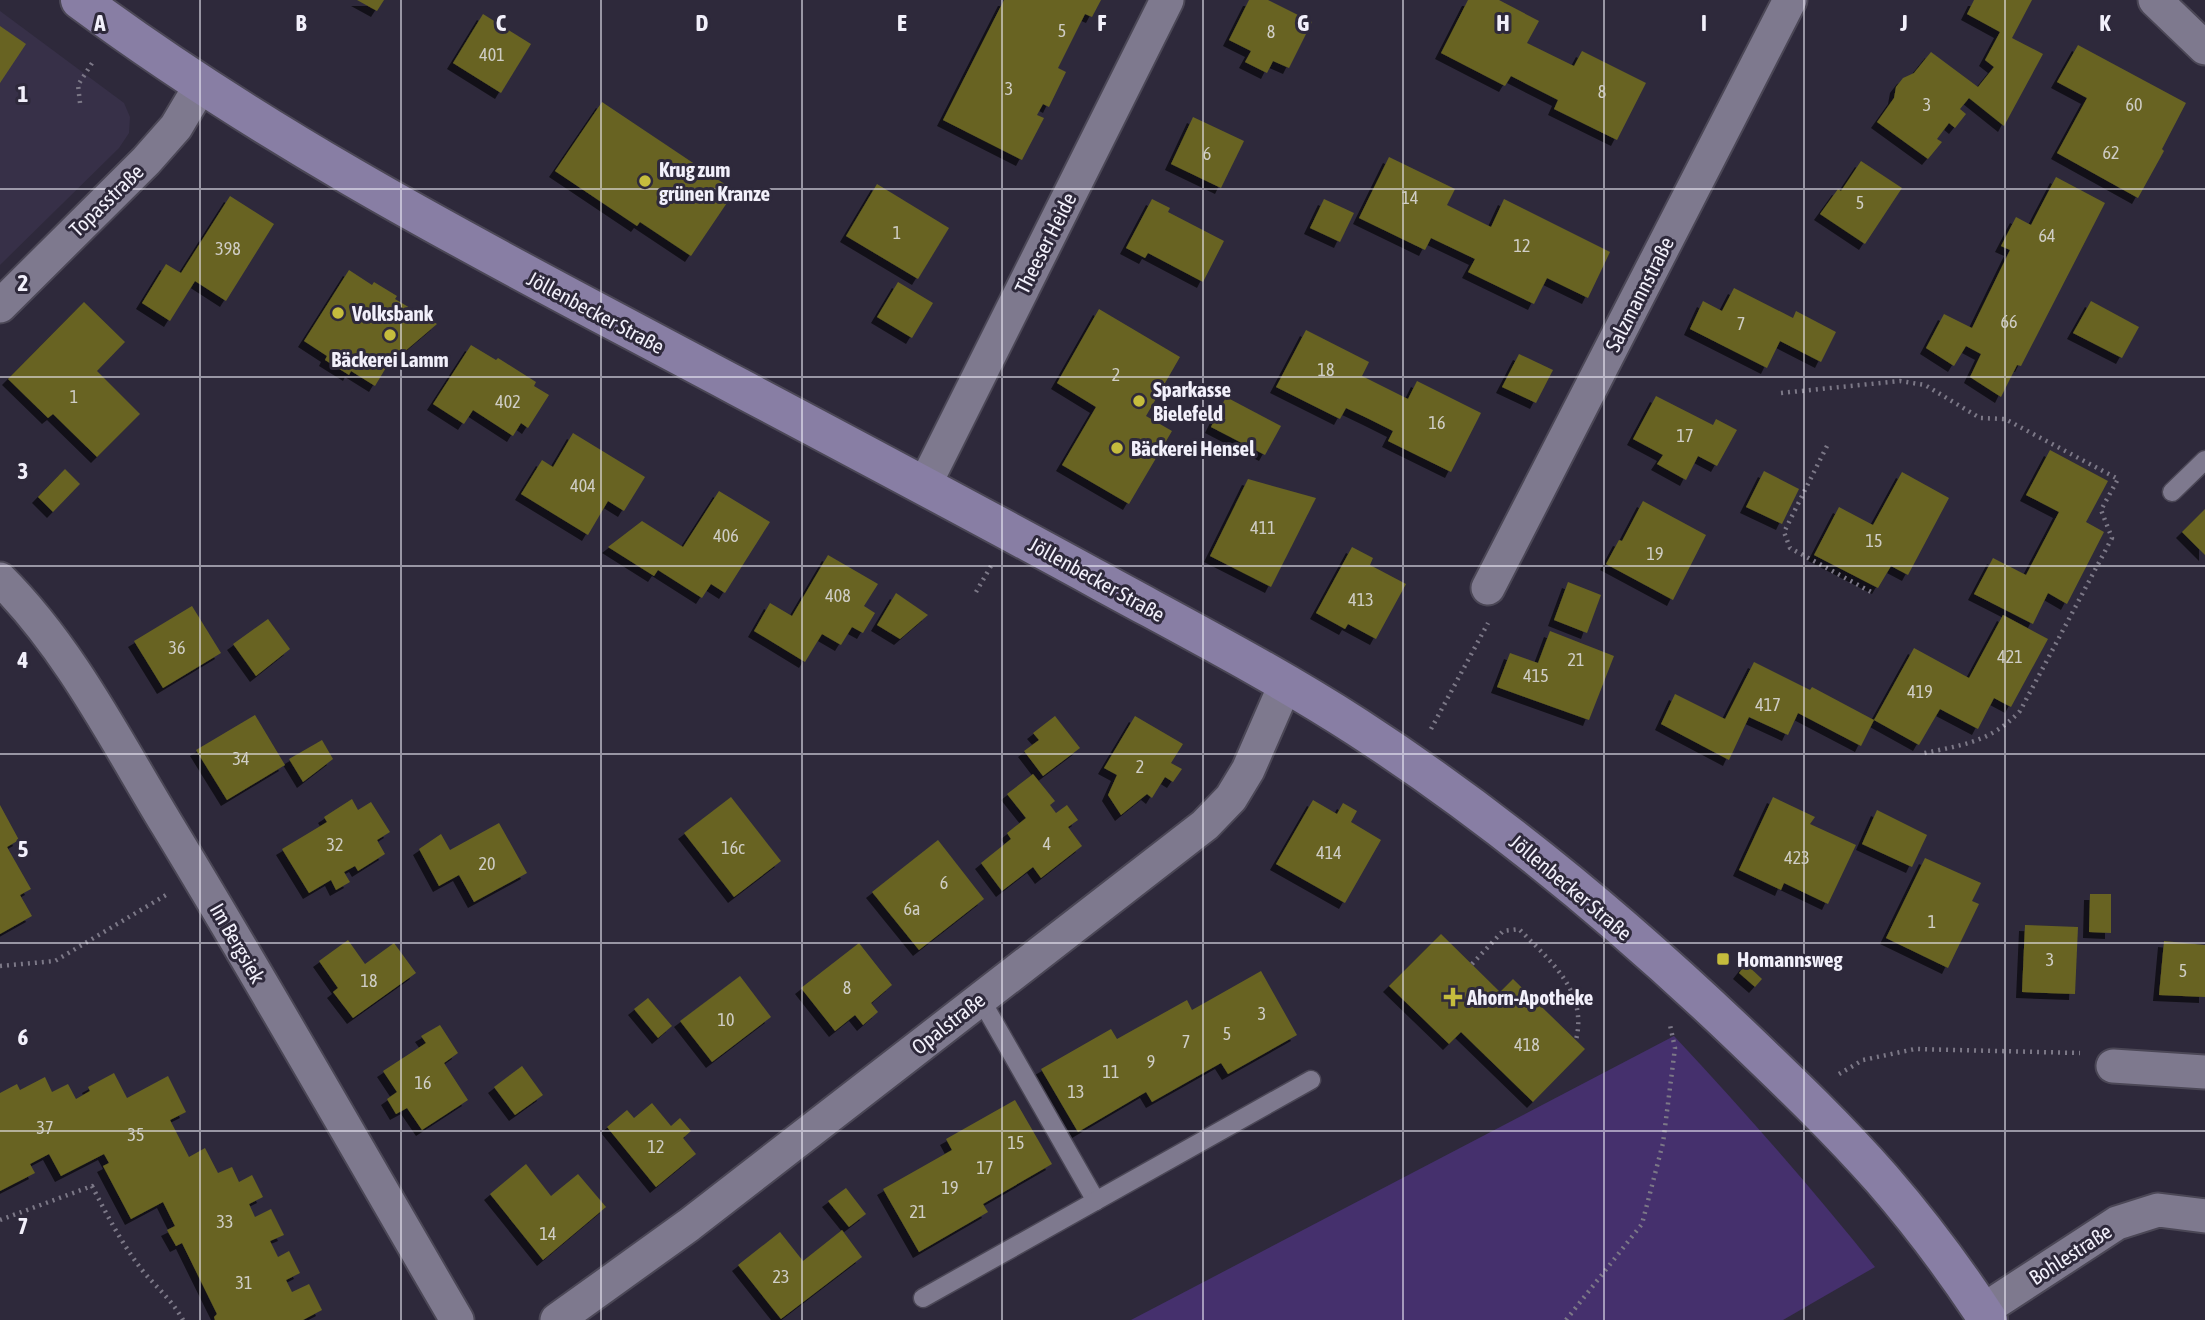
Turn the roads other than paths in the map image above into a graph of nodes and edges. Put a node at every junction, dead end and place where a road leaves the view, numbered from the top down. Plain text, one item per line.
1 (80, 0) edge
2 (1167, 0) edge
3 (1790, 0) edge
4 (2155, 0) edge
5 (2205, 48) edge
6 (201, 85) junction
7 (0, 306) edge
8 (2205, 460) edge
9 (924, 486) junction
10 (2172, 492) dead end
11 (0, 579) edge
12 (1488, 588) road end
13 (1286, 683) junction
14 (980, 998) junction
15 (2113, 1066) road end
16 (2205, 1072) edge
17 (1311, 1080) dead end
18 (1096, 1201) junction
19 (2205, 1216) edge
20 (923, 1298) dead end
21 (1986, 1316) edge
22 (457, 1320) edge
23 (557, 1320) edge

1 - 6 main road, Jöllenbecker Straße
2 - 9 street, Theeser Heide
3 - 12 street, Salzmannstraße
4 - 5 street
6 - 7 street, Topasstraße
6 - 9 main road, Jöllenbecker Straße
8 - 10 lane
9 - 13 main road, Jöllenbecker Straße
11 - 22 street, Im Bergsiek
13 - 14 street, Opalstraße
13 - 21 main road, Jöllenbecker Straße
14 - 18 lane
14 - 23 street, Opalstraße
15 - 16 street
17 - 18 lane
18 - 20 lane
19 - 21 street, Bohlestraße

